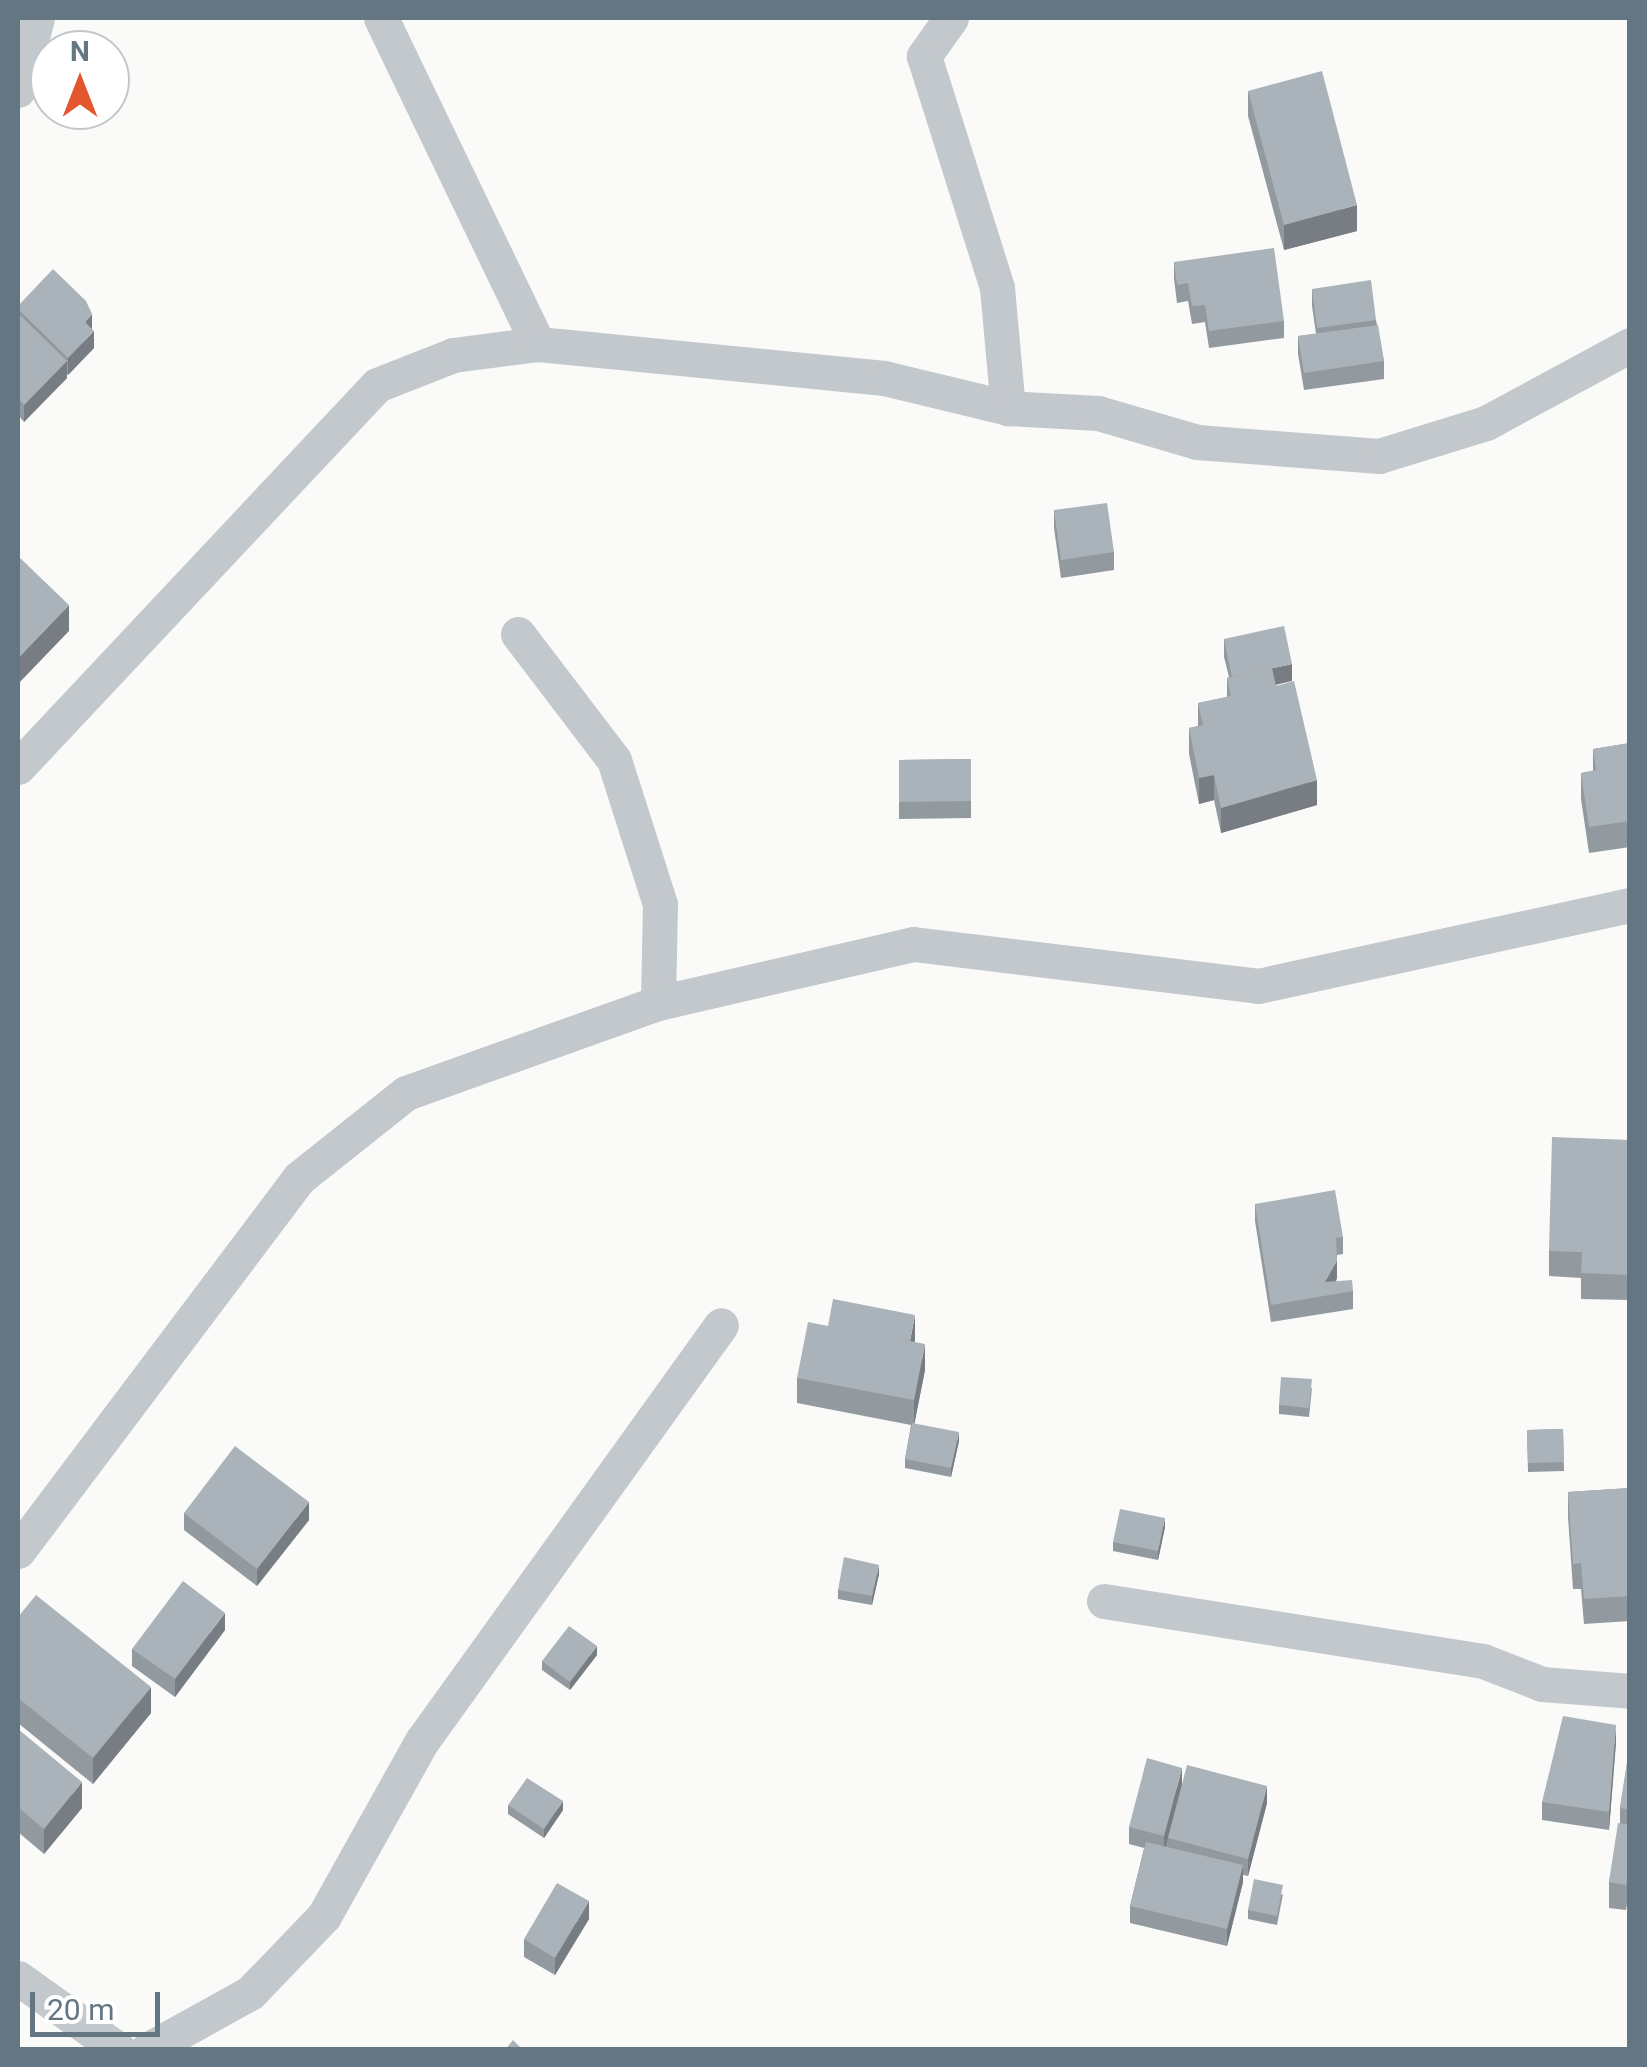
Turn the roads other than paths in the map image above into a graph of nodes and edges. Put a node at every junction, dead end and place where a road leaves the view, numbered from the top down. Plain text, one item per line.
1 (37, 18) edge
2 (381, 18) edge
3 (951, 18) edge
4 (18, 90) edge
5 (538, 344) junction
6 (1630, 345) edge
7 (1008, 408) junction
8 (518, 634) dead end
9 (18, 768) edge
10 (1630, 905) edge
11 (658, 1004) junction
12 (720, 1325) dead end
13 (18, 1551) edge
14 (1104, 1601) dead end
15 (1630, 1691) edge
16 (18, 1978) edge
17 (119, 2050) edge
18 (146, 2050) edge

1 - 4 street
2 - 5 street
3 - 7 street
5 - 7 street
5 - 9 street
6 - 7 street
8 - 11 street
10 - 11 street
11 - 13 street
12 - 18 street
14 - 15 street
16 - 17 street

